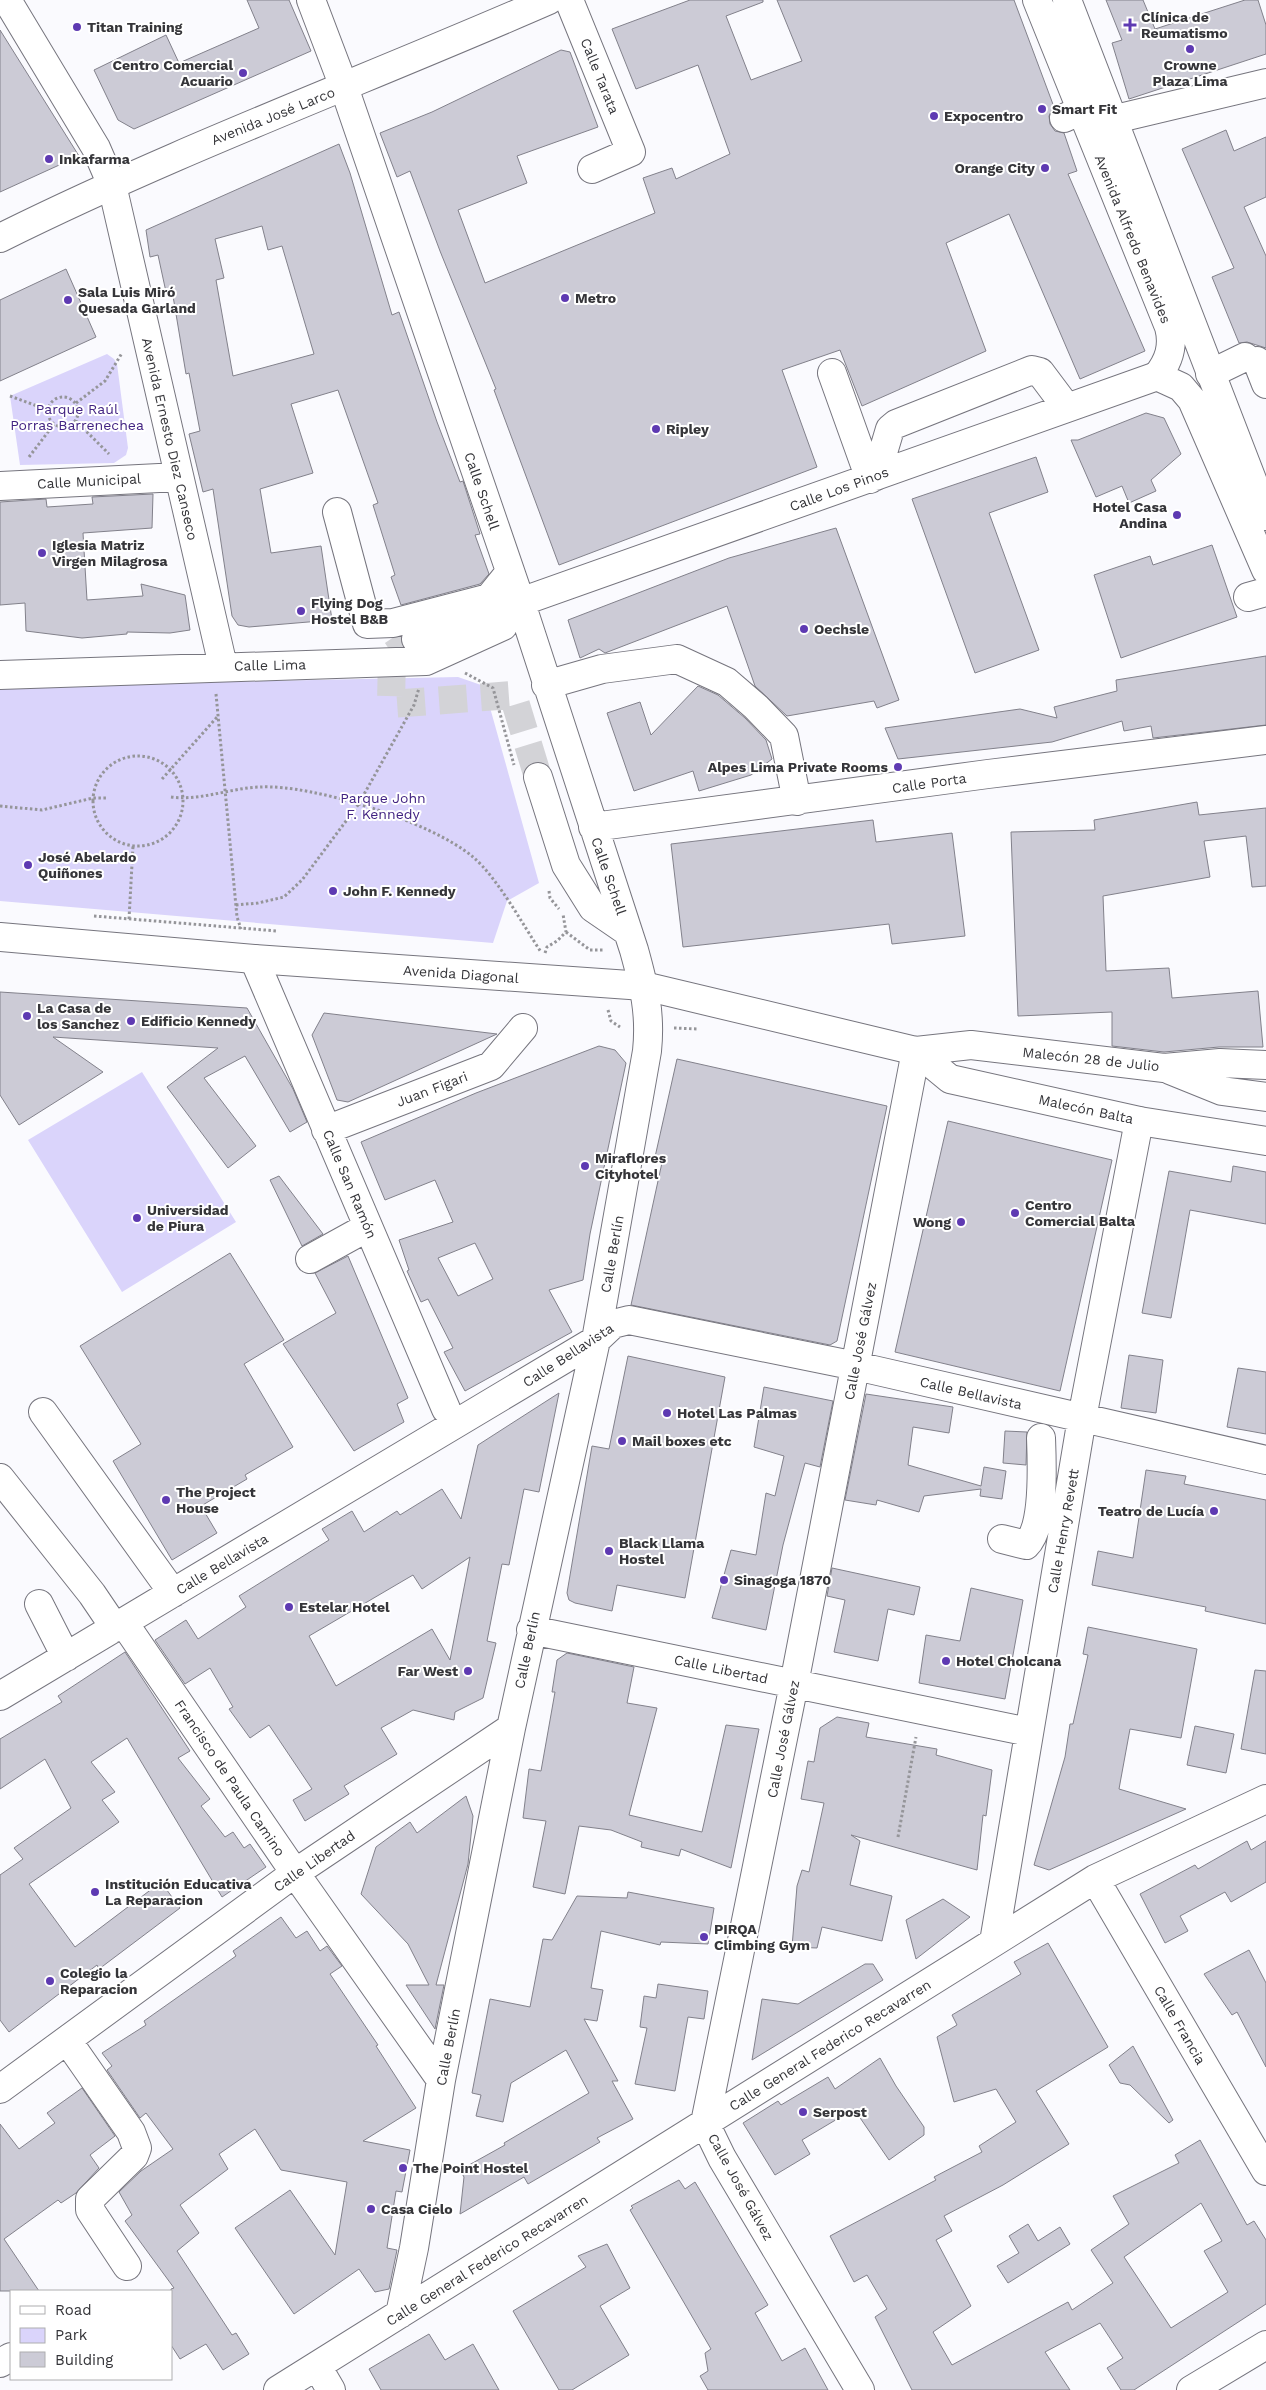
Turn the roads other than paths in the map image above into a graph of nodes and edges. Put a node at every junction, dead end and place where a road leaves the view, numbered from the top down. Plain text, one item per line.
1 (7, 0) edge
2 (311, 0) edge
3 (549, 0) edge
4 (569, 0) edge
5 (1037, 0) edge
6 (1066, 0) edge
7 (515, 7) edge
8 (1266, 84) edge
9 (344, 88) junction
10 (1087, 119) junction
11 (592, 169) dead end
12 (112, 185) junction
13 (0, 238) edge
14 (1256, 368) edge
15 (832, 373) dead end
16 (1210, 374) junction
17 (1157, 376) junction
18 (1067, 408) junction
19 (179, 477) junction
20 (873, 477) junction
21 (4, 485) edge
22 (337, 512) dead end
23 (1266, 516) edge
24 (1266, 570) edge
25 (510, 572) junction
26 (521, 603) junction
27 (222, 666) junction
28 (0, 675) edge
29 (546, 685) junction
30 (1266, 740) edge
31 (538, 777) tunnel mouth
32 (797, 801) junction
33 (593, 828) junction
34 (628, 932) junction
35 (0, 937) edge
36 (254, 959) junction
37 (644, 986) junction
38 (523, 1028) dead end
39 (916, 1051) junction
40 (1266, 1065) edge
41 (1164, 1068) junction
42 (1266, 1097) edge
43 (1139, 1121) junction
44 (326, 1130) junction
45 (1266, 1140) edge
46 (368, 1227) junction
47 (310, 1259) dead end
48 (596, 1340) junction
49 (856, 1366) junction
50 (446, 1409) dead end
51 (43, 1412) dead end
52 (1082, 1418) junction
53 (1042, 1438) dead end
54 (1266, 1460) edge
55 (0, 1478) edge
56 (1042, 1485) junction
57 (1071, 1488) junction
58 (1002, 1539) dead end
59 (173, 1593) junction
60 (39, 1604) dead end
61 (119, 1625) junction
62 (531, 1630) junction
63 (66, 1657) junction
64 (794, 1684) junction
65 (0, 1696) edge
66 (511, 1728) junction
67 (1029, 1732) junction
68 (1266, 1799) edge
69 (295, 1873) junction
70 (1094, 1879) junction
71 (994, 1942) junction
72 (67, 2040) junction
73 (441, 2080) junction
74 (0, 2089) edge
75 (705, 2123) junction
76 (1266, 2172) edge
77 (127, 2266) dead end
78 (400, 2314) junction
79 (1266, 2346) edge
80 (317, 2366) junction
81 (278, 2390) edge
82 (331, 2390) edge
83 (860, 2390) edge
84 (1191, 2390) edge

1 - 12 street, Avenida Ernesto Diez Canseco
2 - 9 street, Calle Schell
3 - 7 street, Avenida José Larco
4 - 11 street, Calle Tarata
5 - 10 street, Avenida Alfredo Benavides
6 - 10 street, Avenida Alfredo Benavides
7 - 9 street, Avenida José Larco
8 - 10 street
9 - 12 street, Avenida José Larco
9 - 25 street, Calle Schell
10 - 16 street, Avenida Alfredo Benavides
10 - 17 street, Avenida Alfredo Benavides
12 - 13 street, Avenida José Larco
12 - 19 street, Avenida Ernesto Diez Canseco
14 - 16 street
15 - 20 street
16 - 23 street, Avenida Alfredo Benavides
17 - 18 street, Calle Los Pinos
17 - 24 street
18 - 20 street, Calle Los Pinos
18 - 20 street
19 - 21 street, Calle Municipal
19 - 27 street, Avenida Ernesto Diez Canseco
20 - 26 street, Calle Los Pinos
22 - 25 street
25 - 26 street, Calle Schell
26 - 27 street, Calle Lima
26 - 29 street, Calle Schell
27 - 28 street, Calle Lima
29 - 32 street
29 - 33 street, Calle Schell
30 - 32 street, Calle Porta
31 - 34 street
32 - 33 street, Calle Porta
33 - 34 street, Calle Schell
34 - 37 street, Calle Schell
35 - 36 street, Avenida Diagonal
36 - 37 street, Avenida Diagonal
36 - 44 street, Calle San Ramón
37 - 39 street, Avenida Diagonal
37 - 48 street, Calle Berlín
38 - 44 street, Juan Figari
39 - 41 street, Malecón 28 de Julio
39 - 43 street, Malecón Balta
39 - 49 street, Calle José Gálvez
40 - 41 street, Malecón 28 de Julio
41 - 42 street
43 - 45 street, Malecón Balta
43 - 52 street, Calle Henry Revett
44 - 46 street, Calle San Ramón
46 - 47 street
46 - 50 street, Calle San Ramón
48 - 49 street, Calle Bellavista
48 - 59 street, Calle Bellavista
48 - 62 street, Calle Berlín
49 - 52 street, Calle Bellavista
49 - 64 street, Calle José Gálvez
51 - 59 street
52 - 54 street, Calle Bellavista
52 - 57 street, Calle Henry Revett
53 - 56 street
55 - 61 street, Francisco de Paula Camino
56 - 57 street
56 - 58 street
57 - 67 street, Calle Henry Revett
59 - 61 street, Calle Bellavista
60 - 63 street
61 - 63 street, Calle Bellavista
61 - 69 street, Francisco de Paula Camino
62 - 64 street, Calle Libertad
62 - 66 street, Calle Berlín
63 - 65 street, Calle Bellavista
64 - 67 street, Calle Libertad
64 - 75 street, Calle José Gálvez
66 - 69 street, Calle Libertad
66 - 73 street, Calle Berlín
67 - 71 street, Calle Henry Revett
68 - 70 street, Calle General Federico Recavarren
69 - 72 street, Calle Libertad
69 - 73 street, Francisco de Paula Camino
70 - 71 street, Calle General Federico Recavarren
70 - 76 street, Calle Francia
71 - 75 street, Calle General Federico Recavarren
72 - 74 street, Calle Libertad
72 - 77 street
73 - 78 street, Calle Berlín
75 - 78 street, Calle General Federico Recavarren
75 - 83 street, Calle José Gálvez
78 - 80 street, Calle General Federico Recavarren
79 - 84 street
80 - 81 street, Calle General Federico Recavarren
80 - 82 street

